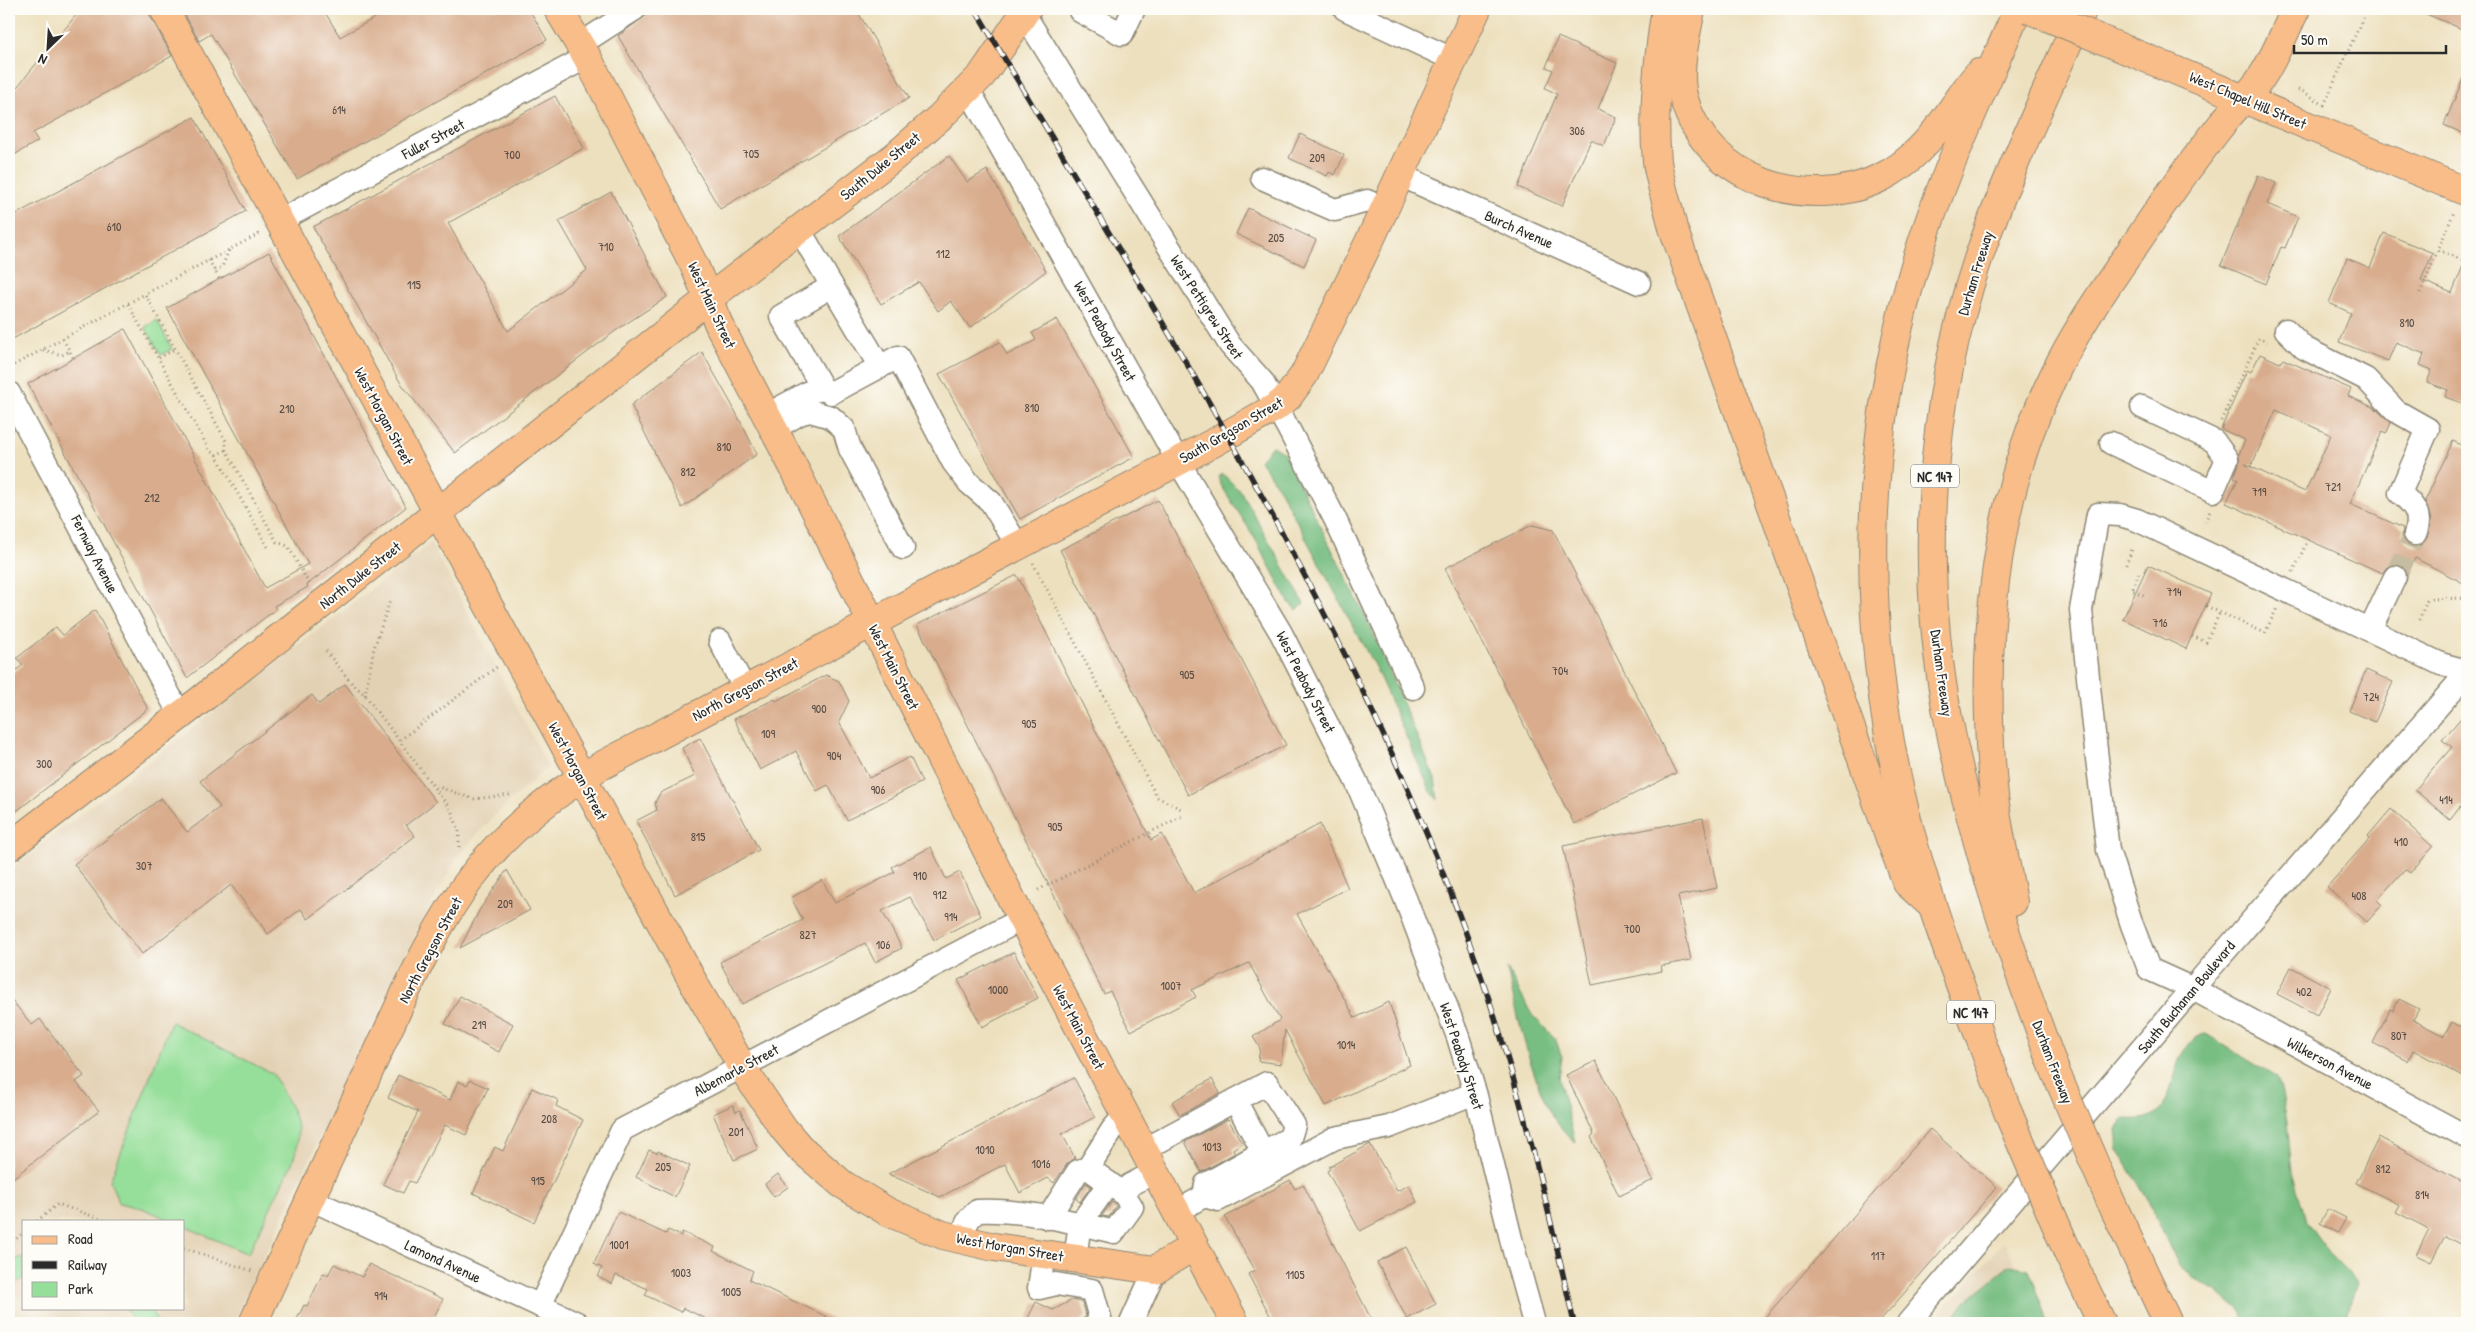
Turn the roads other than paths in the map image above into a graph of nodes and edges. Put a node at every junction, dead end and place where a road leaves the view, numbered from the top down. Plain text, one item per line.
1 (164, 9) edge
2 (558, 9) edge
3 (635, 9) edge
4 (1134, 9) edge
5 (1345, 9) edge
6 (1477, 9) edge
7 (1666, 9) edge
8 (1690, 9) edge
9 (2018, 9) edge
10 (2028, 9) edge
11 (2083, 9) edge
12 (2296, 9) edge
13 (1025, 12) edge
14 (1080, 12) dead end
15 (583, 51) junction
16 (1998, 55) junction
17 (1452, 59) junction
18 (968, 89) junction
19 (2245, 99) junction
20 (1400, 176) junction
21 (1262, 178) dead end
22 (2461, 202) edge
23 (1385, 209) junction
24 (271, 226) junction
25 (799, 229) junction
26 (1638, 283) dead end
27 (832, 286) junction
28 (708, 299) junction
29 (2281, 338) road end
30 (880, 367) junction
31 (823, 389) junction
32 (9, 393) edge
33 (1276, 407) junction
34 (2142, 407) dead end
35 (770, 422) junction
36 (2111, 443) dead end
37 (1178, 461) junction
38 (437, 514) junction
39 (2415, 534) tunnel mouth
40 (903, 548) dead end
41 (1024, 552) junction
42 (2395, 577) tunnel mouth
43 (872, 623) junction
44 (2370, 630) junction
45 (720, 641) dead end
46 (2467, 672) edge
47 (1413, 688) dead end
48 (744, 690) junction
49 (180, 715) junction
50 (582, 778) junction
51 (9, 847) edge
52 (1934, 909) junction
53 (1022, 919) junction
54 (2015, 959) junction
55 (2192, 989) junction
56 (742, 1066) junction
57 (1475, 1093) junction
58 (1235, 1100) junction
59 (1125, 1116) junction
60 (2467, 1137) edge
61 (1263, 1152) junction
62 (1149, 1161) junction
63 (1088, 1168) junction
64 (1116, 1189) junction
65 (1204, 1196) junction
66 (310, 1198) junction
67 (1176, 1212) junction
68 (1048, 1218) junction
69 (1080, 1224) junction
70 (959, 1239) junction
71 (1194, 1246) junction
72 (1044, 1254) junction
73 (1075, 1258) junction
74 (1155, 1270) junction
75 (540, 1306) junction
76 (253, 1323) edge
77 (577, 1323) edge
78 (1097, 1323) edge
79 (1130, 1323) edge
80 (1235, 1323) edge
81 (1534, 1323) edge
82 (1908, 1323) edge
83 (2102, 1323) edge
84 (2168, 1323) edge

1 - 24 main road, West Morgan Street
2 - 15 main road, West Main Street
3 - 15 street, Fuller Street
4 - 14 street
5 - 17 street
6 - 17 main road, South Gregson Street
7 - 52 main road
8 - 16 main road
9 - 16 main road, NC 147
10 - 19 main road, West Chapel Hill Street, bridge
11 - 54 main road, Durham Freeway / NC 147
12 - 19 main road
13 - 18 main road, South Duke Street
13 - 33 street, West Pettigrew Street
15 - 24 street, Fuller Street
15 - 28 main road, West Main Street
16 - 52 main road, NC 147
17 - 20 main road, South Gregson Street
18 - 25 main road, South Duke Street
18 - 37 street, West Peabody Street
19 - 22 main road, West Chapel Hill Street
19 - 54 main road
20 - 23 main road, South Gregson Street
20 - 26 street, Burch Avenue
21 - 23 street
23 - 33 main road, South Gregson Street
24 - 38 main road, West Morgan Street
25 - 27 street
25 - 28 main road, South Duke Street
27 - 30 street
27 - 31 street
28 - 35 main road, West Main Street
28 - 38 main road, North Duke Street
29 - 39 street
30 - 31 street
30 - 41 street
31 - 35 street
32 - 49 street, Fernway Avenue
33 - 37 main road, South Gregson Street
33 - 47 street, West Pettigrew Street
34 - 36 street
35 - 40 street
35 - 43 main road, West Main Street
37 - 41 main road, South Gregson Street
37 - 57 street, West Peabody Street
38 - 49 main road, North Duke Street
38 - 50 main road, West Morgan Street
41 - 43 main road, South Gregson Street
42 - 44 street
43 - 48 main road, North Gregson Street
43 - 53 main road, West Main Street
44 - 46 street
44 - 55 street, Wilkerson Avenue
45 - 48 street
46 - 55 street, South Buchanan Boulevard
48 - 50 main road, North Gregson Street
49 - 51 main road, North Duke Street
50 - 56 main road, West Morgan Street
50 - 66 main road, North Gregson Street
52 - 83 main road, NC 147, bridge
53 - 56 street, Albemarle Street
53 - 59 main road, West Main Street
54 - 84 main road, Durham Freeway / NC 147, bridge
55 - 60 street, Wilkerson Avenue
55 - 82 street, South Buchanan Boulevard
56 - 70 main road, West Morgan Street
56 - 75 street, Albemarle Street
57 - 65 street
57 - 81 street, West Peabody Street
58 - 61 street
58 - 61 street
58 - 62 street
59 - 62 main road, West Main Street
59 - 63 street
61 - 65 street
62 - 64 street
62 - 67 main road, West Main Street
63 - 64 street
63 - 68 street
64 - 69 street
64 - 69 street
65 - 67 street
66 - 75 street, Lamond Avenue
66 - 76 main road, North Gregson Street
67 - 71 main road, West Main Street
68 - 69 street
68 - 70 street
69 - 73 street
70 - 72 main road, West Morgan Street
71 - 74 main road
71 - 80 main road, West Main Street
72 - 73 main road, West Morgan Street
72 - 78 street
73 - 74 main road, West Morgan Street
74 - 79 street
75 - 77 street, Lamond Avenue

